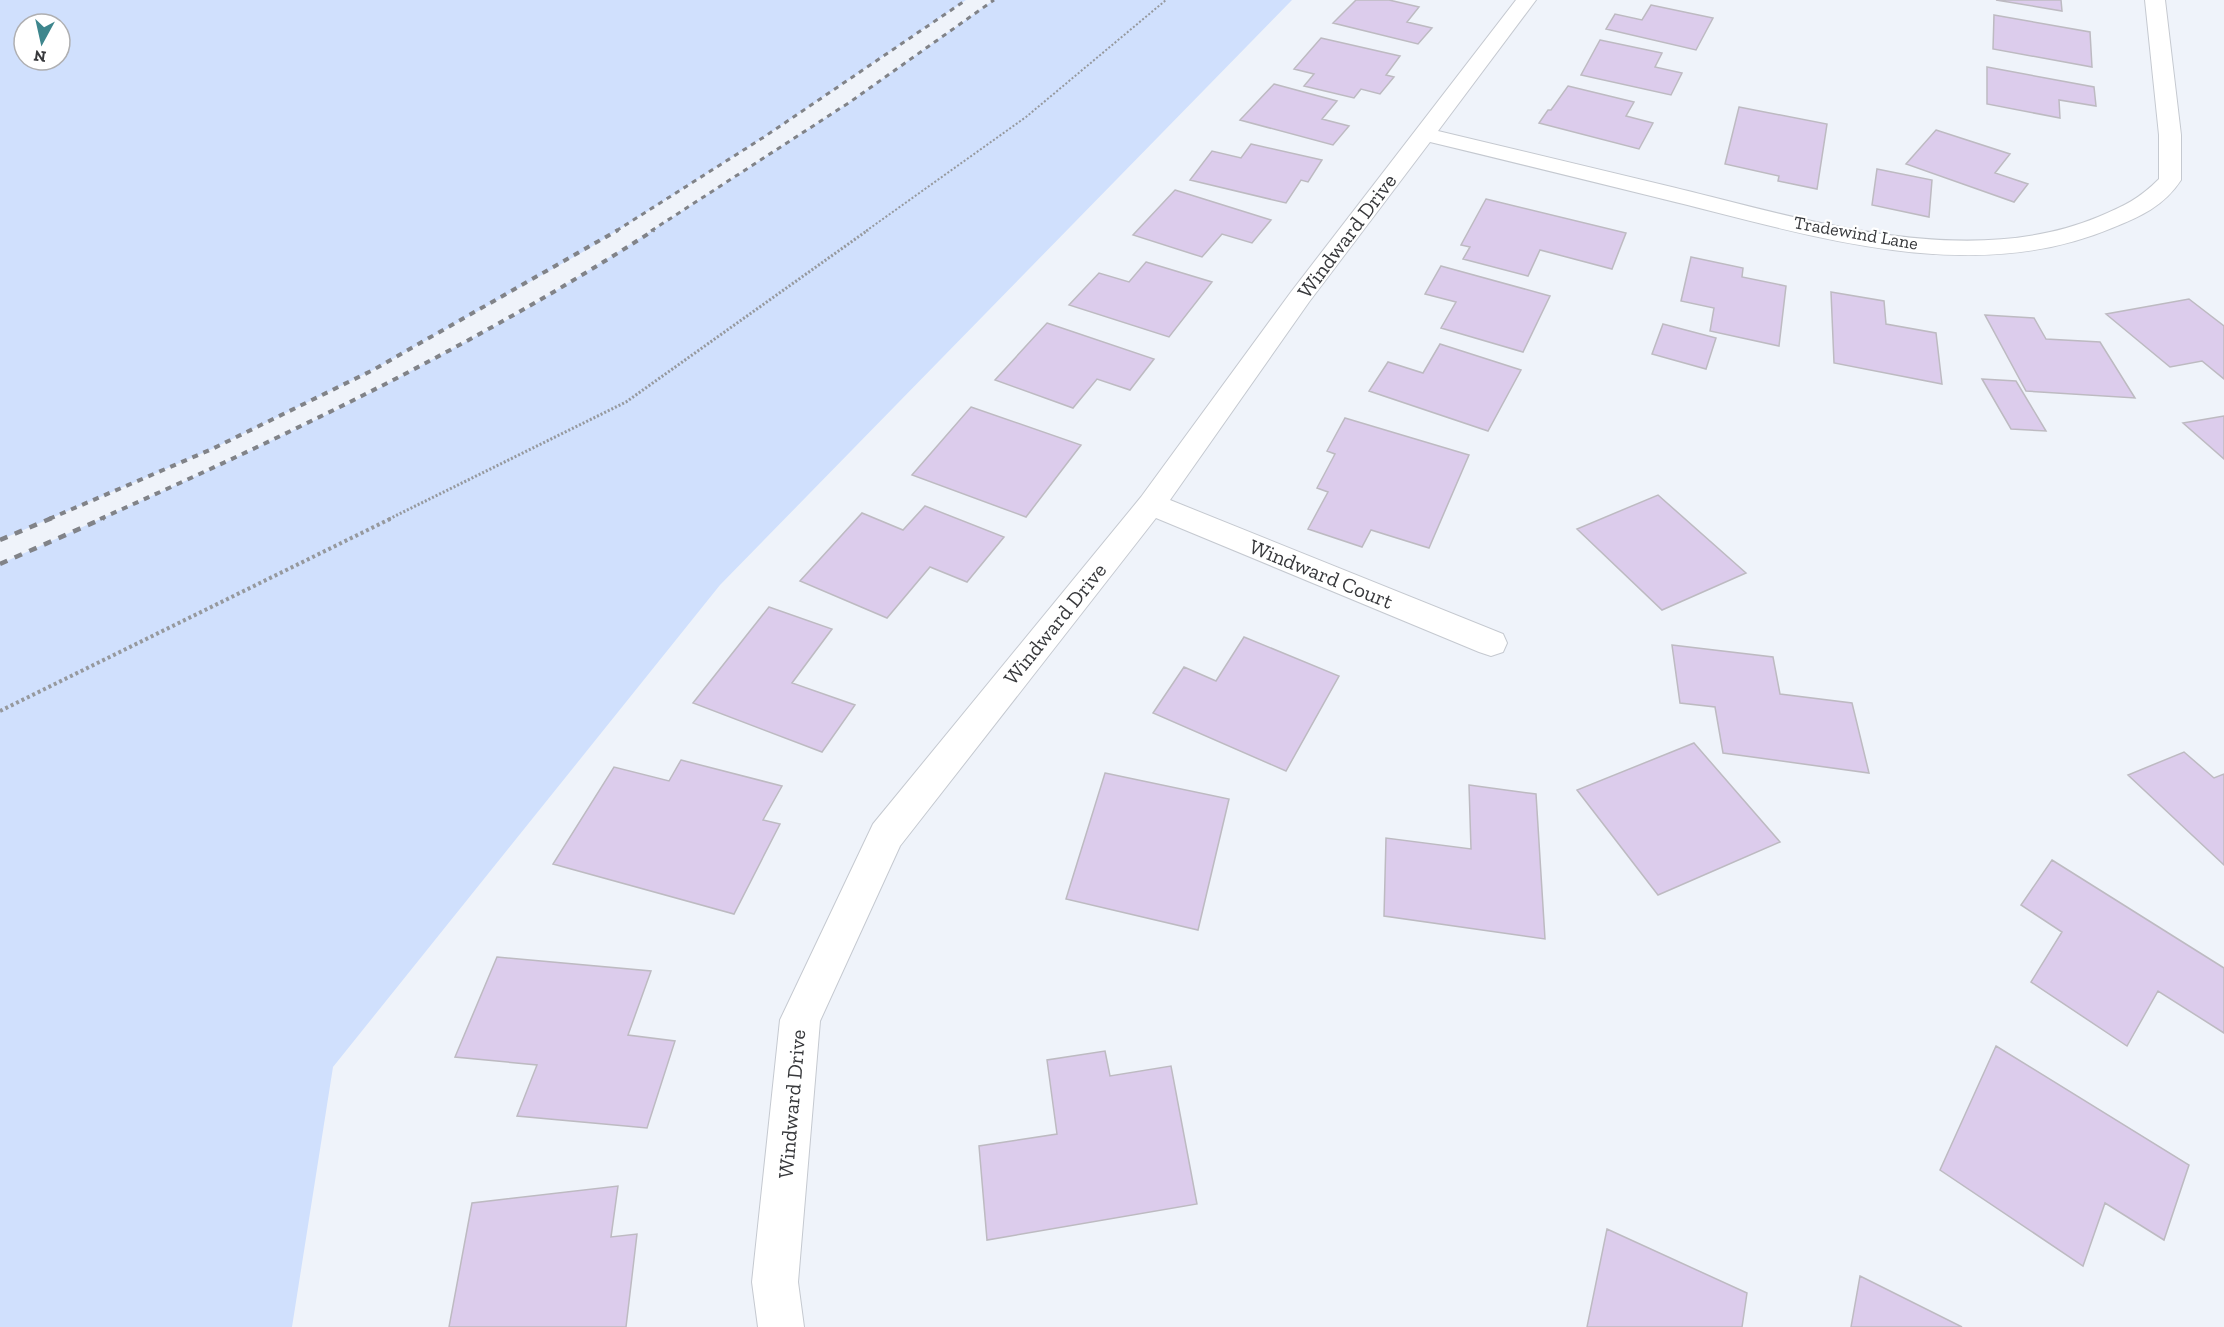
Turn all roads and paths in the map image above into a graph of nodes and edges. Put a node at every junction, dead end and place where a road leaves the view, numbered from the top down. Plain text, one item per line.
1 (1166, 0) edge
2 (1526, 0) edge
3 (2155, 0) edge
4 (1425, 134) junction
5 (1151, 504) junction
6 (1491, 643) dead end
7 (0, 711) edge
8 (781, 1327) edge

1 - 7 path
2 - 4 street, Windward Drive
3 - 4 street, Tradewind Lane
4 - 5 street, Windward Drive
5 - 6 street, Windward Court
5 - 8 street, Windward Drive

